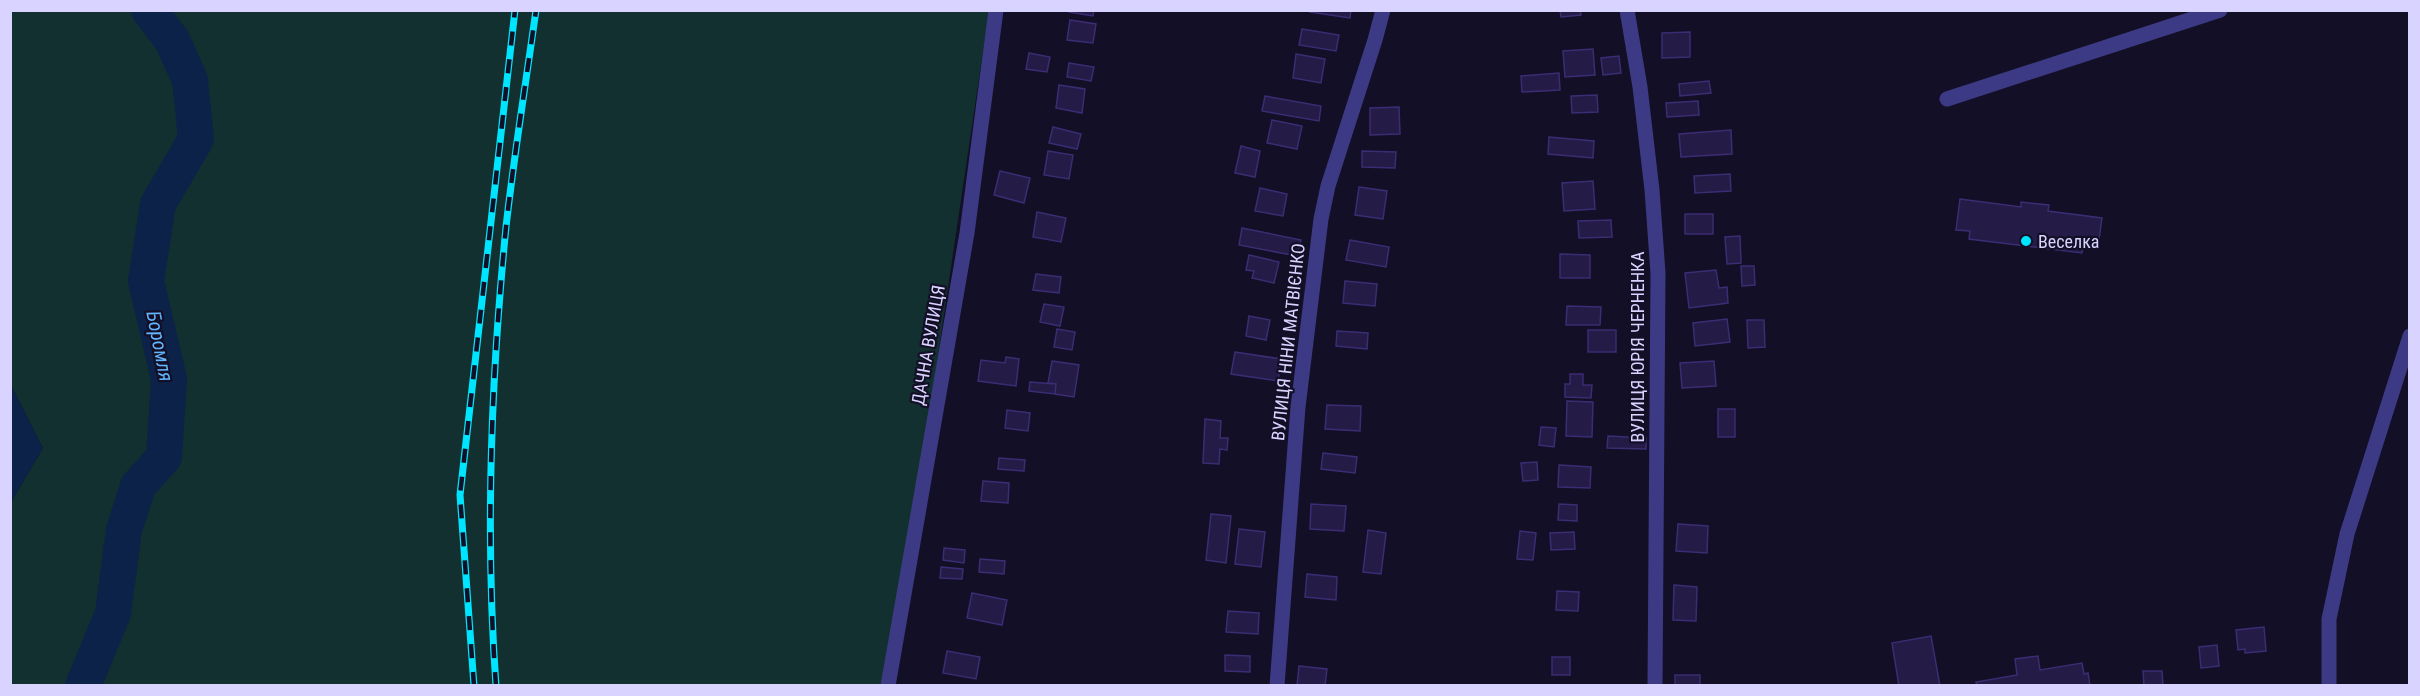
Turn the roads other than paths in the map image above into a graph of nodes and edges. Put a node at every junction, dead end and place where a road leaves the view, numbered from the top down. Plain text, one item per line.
1 (996, 10) edge
2 (1383, 10) edge
3 (1627, 10) edge
4 (2220, 10) edge
5 (1947, 99) dead end
6 (2409, 336) edge
7 (888, 686) edge
8 (1277, 686) edge
9 (1655, 686) edge
10 (2329, 686) edge

1 - 7 street, ДАЧНА ВУЛИЦЯ
2 - 8 street, ВУЛИЦЯ НІНИ МАТВІЄНКО
3 - 9 street, ВУЛИЦЯ ЮРІЯ ЧЕРНЕНКА
4 - 5 street
6 - 10 street

